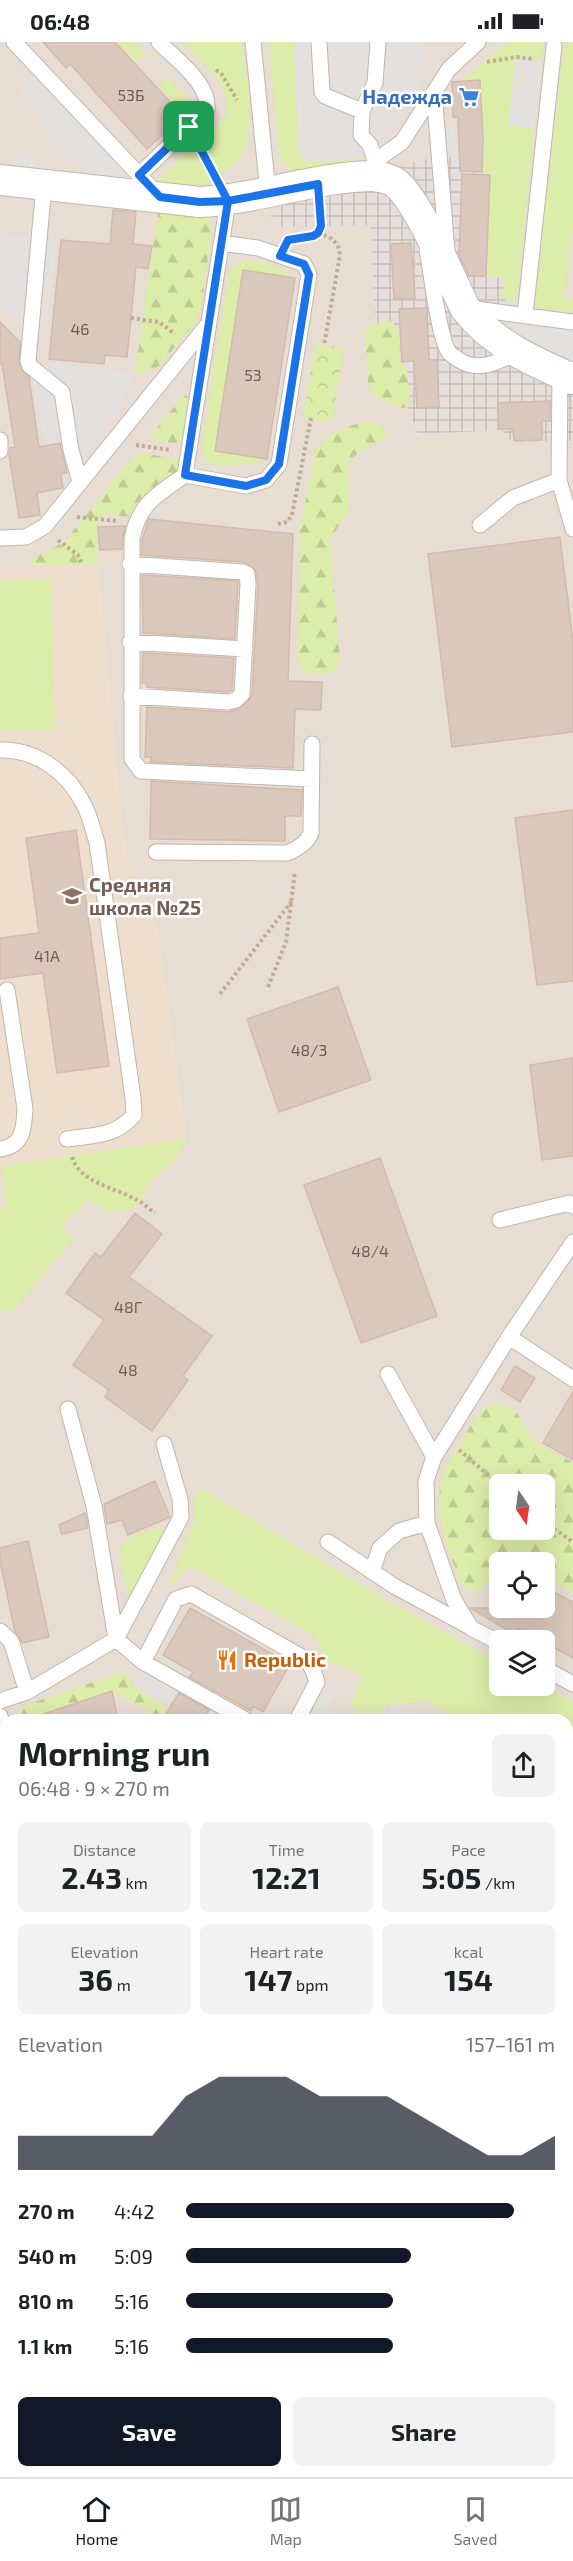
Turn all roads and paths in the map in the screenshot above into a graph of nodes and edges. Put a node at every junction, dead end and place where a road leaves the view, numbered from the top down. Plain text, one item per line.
1 (14, 42) edge
2 (159, 42) edge
3 (253, 42) edge
4 (319, 42) edge
5 (378, 42) edge
6 (478, 42) edge
7 (553, 53) joint
8 (444, 77) junction
9 (434, 92) junction
10 (362, 111) junction
11 (189, 127) junction
12 (375, 168) junction
13 (139, 175) junction
14 (0, 180) edge
15 (318, 184) junction
16 (44, 185) junction
17 (267, 193) junction
18 (160, 197) junction
19 (228, 201) junction
20 (422, 222) junction
21 (318, 233) junction
22 (221, 243) junction
23 (280, 256) junction
24 (449, 276) junction
25 (465, 308) junction
26 (525, 315) junction
27 (131, 318) dead end
28 (159, 322) dead end
29 (573, 322) edge
30 (209, 323) junction
31 (324, 345) dead end
32 (515, 353) junction
33 (567, 376) edge
34 (311, 418) dead end
35 (0, 440) edge
36 (133, 445) dead end
37 (0, 451) edge
38 (189, 453) junction
39 (185, 475) junction
40 (559, 480) junction
41 (80, 482) junction
42 (76, 517) dead end
43 (135, 523) junction
44 (278, 524) dead end
45 (480, 525) dead end
46 (573, 529) edge
47 (0, 538) edge
48 (57, 539) dead end
49 (82, 564) dead end
50 (130, 564) junction
51 (130, 642) junction
52 (245, 649) junction
53 (131, 696) junction
54 (312, 744) dead end
55 (0, 750) edge
56 (311, 779) junction
57 (297, 849) junction
58 (156, 852) dead end
59 (292, 901) junction
60 (268, 987) dead end
61 (7, 990) dead end
62 (220, 994) dead end
63 (67, 1139) joint
64 (0, 1149) edge
65 (573, 1206) edge
66 (155, 1213) dead end
67 (500, 1220) dead end
68 (573, 1242) edge
69 (508, 1337) junction
70 (388, 1374) dead end
71 (573, 1379) edge
72 (68, 1409) dead end
73 (445, 1438) junction
74 (164, 1444) dead end
75 (434, 1457) junction
76 (489, 1476) edge
77 (427, 1523) junction
78 (555, 1530) edge
79 (328, 1542) dead end
80 (573, 1542) edge
81 (372, 1571) junction
82 (471, 1628) junction
83 (0, 1631) edge
84 (489, 1637) edge
85 (116, 1639) junction
86 (143, 1662) junction
87 (555, 1674) edge
88 (573, 1684) edge
89 (27, 1692) junction
90 (0, 1701) edge
91 (235, 1714) edge
92 (300, 1714) edge

1 - 13 lane
2 - 11 lane
3 - 17 lane
4 - 10 lane
5 - 10 lane
6 - 8 lane
7 - 8 path
7 - 26 lane
8 - 9 lane
9 - 12 lane
9 - 24 lane
10 - 12 lane
11 - 13 lane
11 - 19 path
12 - 15 street
12 - 20 street
13 - 18 lane
14 - 16 street
15 - 17 street
15 - 21 path
16 - 18 street
16 - 41 lane
17 - 19 street
18 - 19 street
19 - 22 lane
20 - 24 street
20 - 32 lane
21 - 23 path
21 - 31 path
22 - 23 lane
22 - 30 lane
23 - 39 lane
24 - 25 street
25 - 26 lane
25 - 32 street
26 - 29 lane
27 - 28 path
30 - 38 lane
30 - 41 lane
32 - 33 street
33 - 40 lane
34 - 44 path
35 - 37 lane
36 - 38 path
38 - 39 lane
39 - 43 lane
40 - 45 lane
40 - 46 lane
41 - 47 lane
42 - 43 path
43 - 50 lane
48 - 49 path
50 - 51 lane
50 - 52 lane
51 - 52 lane
51 - 53 lane
52 - 53 lane
53 - 56 lane
54 - 56 lane
55 - 63 lane
56 - 57 lane
57 - 58 lane
57 - 59 path
59 - 60 path
59 - 62 path
61 - 64 lane
63 - 66 path
65 - 67 lane
68 - 69 lane
69 - 71 lane
69 - 73 lane
70 - 75 lane
72 - 85 lane
73 - 75 lane
73 - 76 path
74 - 85 lane
75 - 77 lane
77 - 81 lane
77 - 82 lane
78 - 80 path
79 - 81 lane
81 - 82 lane
82 - 84 lane
83 - 89 lane
85 - 86 lane
85 - 89 lane
86 - 91 lane
86 - 92 lane
87 - 88 lane
89 - 90 lane

